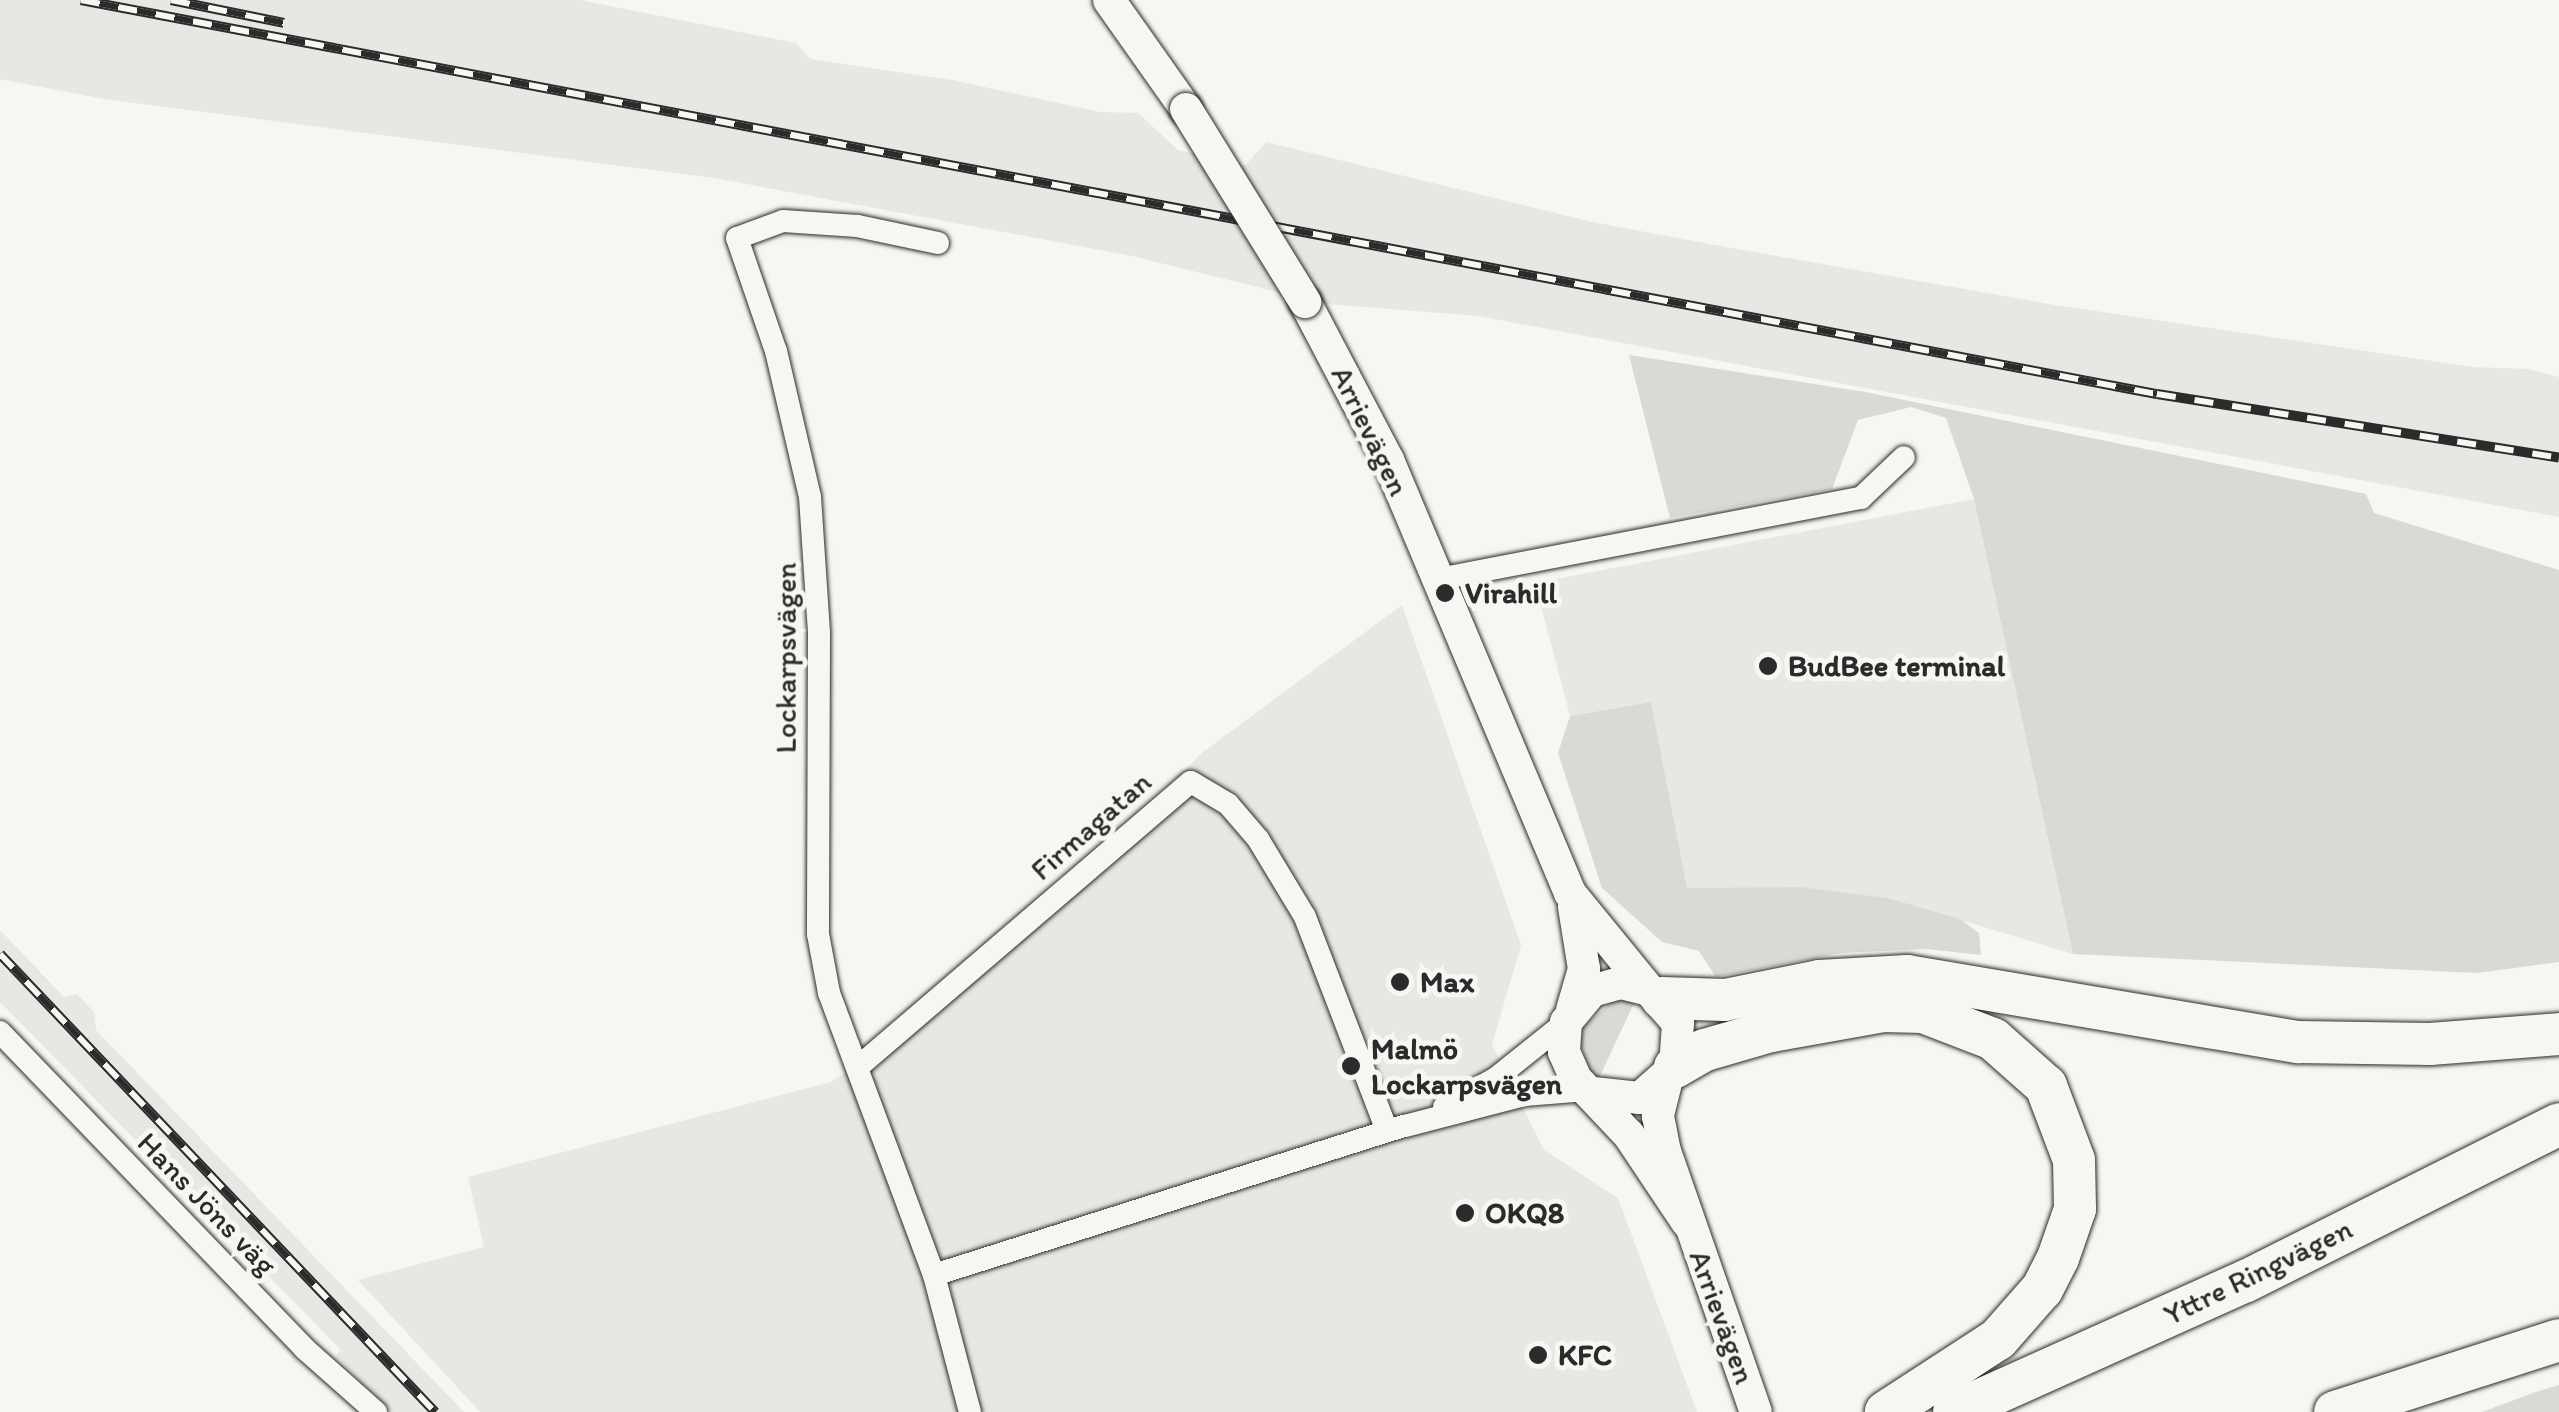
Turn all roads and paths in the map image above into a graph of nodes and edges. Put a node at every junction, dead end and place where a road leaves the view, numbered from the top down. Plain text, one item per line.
1 (1109, 0) edge
2 (938, 243) dead end
3 (1904, 456) dead end
4 (1439, 579) junction
5 (1570, 893) junction
6 (1655, 994) junction
7 (1568, 1017) junction
8 (0, 1032) edge
9 (2559, 1034) edge
10 (858, 1067) junction
11 (1671, 1073) junction
12 (1590, 1092) junction
13 (2559, 1124) edge
14 (1396, 1128) junction
15 (1688, 1222) junction
16 (934, 1275) junction
17 (2559, 1340) edge
18 (1752, 1401) edge
19 (376, 1412) edge
20 (970, 1412) edge
21 (1886, 1412) edge
22 (1954, 1412) edge
23 (2335, 1412) edge

1 - 4 main road, Arrievägen, bridge
2 - 10 street, Lockarpsvägen
3 - 4 street
4 - 5 main road, Arrievägen
5 - 6 main road, Arrievägen
5 - 7 main road, Arrievägen
6 - 7 main road
6 - 9 highway
6 - 11 main road
7 - 12 main road
7 - 14 street
8 - 19 street, Hans Jöns väg
10 - 14 street, Firmagatan
10 - 16 street, Lockarpsvägen
11 - 12 main road
11 - 15 main road, Arrievägen
11 - 21 highway
12 - 14 street
12 - 15 main road, Arrievägen
13 - 22 highway, Yttre Ringvägen
14 - 16 street
15 - 18 main road, Arrievägen
16 - 20 street, Lockarpsvägen
17 - 23 highway

